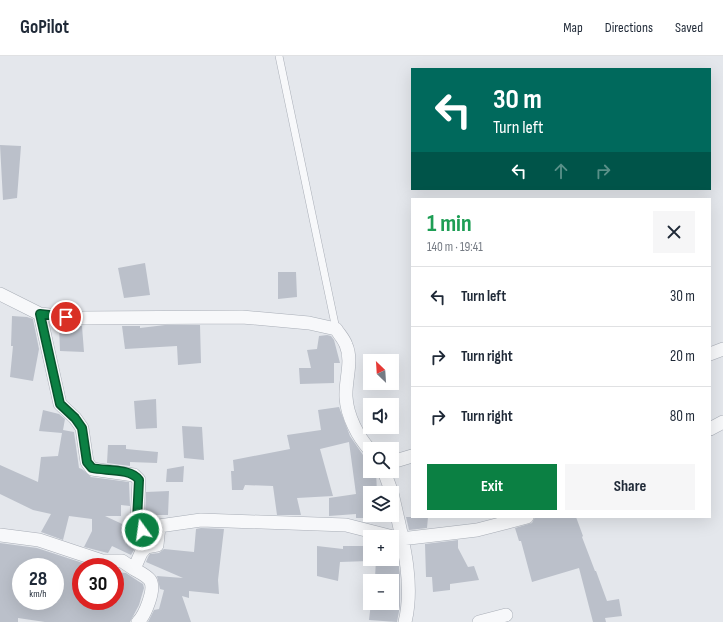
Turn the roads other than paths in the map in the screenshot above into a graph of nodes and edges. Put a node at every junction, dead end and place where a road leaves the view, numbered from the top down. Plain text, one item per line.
1 (279, 56) edge
2 (0, 294) edge
3 (40, 314) junction
4 (336, 329) junction
5 (723, 348) edge
6 (711, 354) edge
7 (723, 422) edge
8 (711, 428) edge
9 (363, 443) edge
10 (411, 456) edge
11 (399, 460) edge
12 (522, 518) edge
13 (398, 522) edge
14 (0, 535) edge
15 (401, 539) junction
16 (146, 547) junction
17 (134, 569) junction
18 (506, 615) dead end
19 (138, 622) edge
20 (405, 622) edge
21 (479, 622) edge

1 - 4 lane
2 - 3 street
3 - 4 street
3 - 16 street
4 - 9 street
5 - 6 street
7 - 8 street
10 - 11 street
12 - 15 street
13 - 15 street
14 - 17 street
15 - 16 street
15 - 20 street
16 - 17 street
17 - 19 street
18 - 21 street

